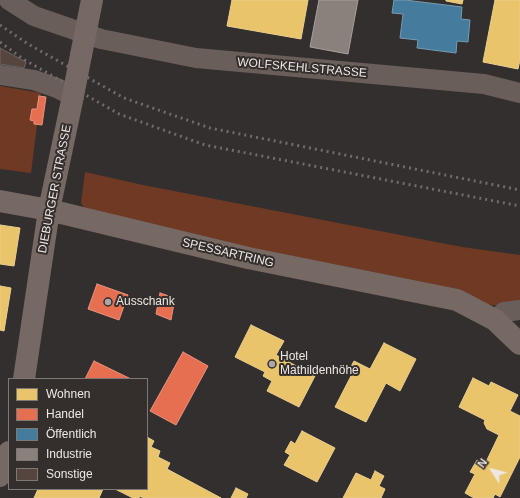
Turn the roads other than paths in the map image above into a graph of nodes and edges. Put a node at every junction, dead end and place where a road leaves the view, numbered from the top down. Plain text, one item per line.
1 (9, 0) edge
2 (92, 0) edge
3 (83, 44) junction
4 (0, 75) edge
5 (520, 93) edge
6 (73, 96) junction
7 (0, 201) edge
8 (49, 210) junction
9 (520, 310) edge
10 (495, 320) junction
11 (520, 344) edge
12 (24, 378) edge
13 (8, 455) edge
14 (0, 476) edge

1 - 3 street, WOLFSKEHLSTRASSE
2 - 3 main road, DIEBURGER STRASSE
3 - 5 street, WOLFSKEHLSTRASSE
3 - 6 main road, DIEBURGER STRASSE, bridge
4 - 6 street
6 - 8 main road, DIEBURGER STRASSE
7 - 8 main road, SPESSARTRING
8 - 10 main road, SPESSARTRING
8 - 12 main road, DIEBURGER STRASSE
9 - 10 street
10 - 11 main road, SPESSARTRING
13 - 14 main road

